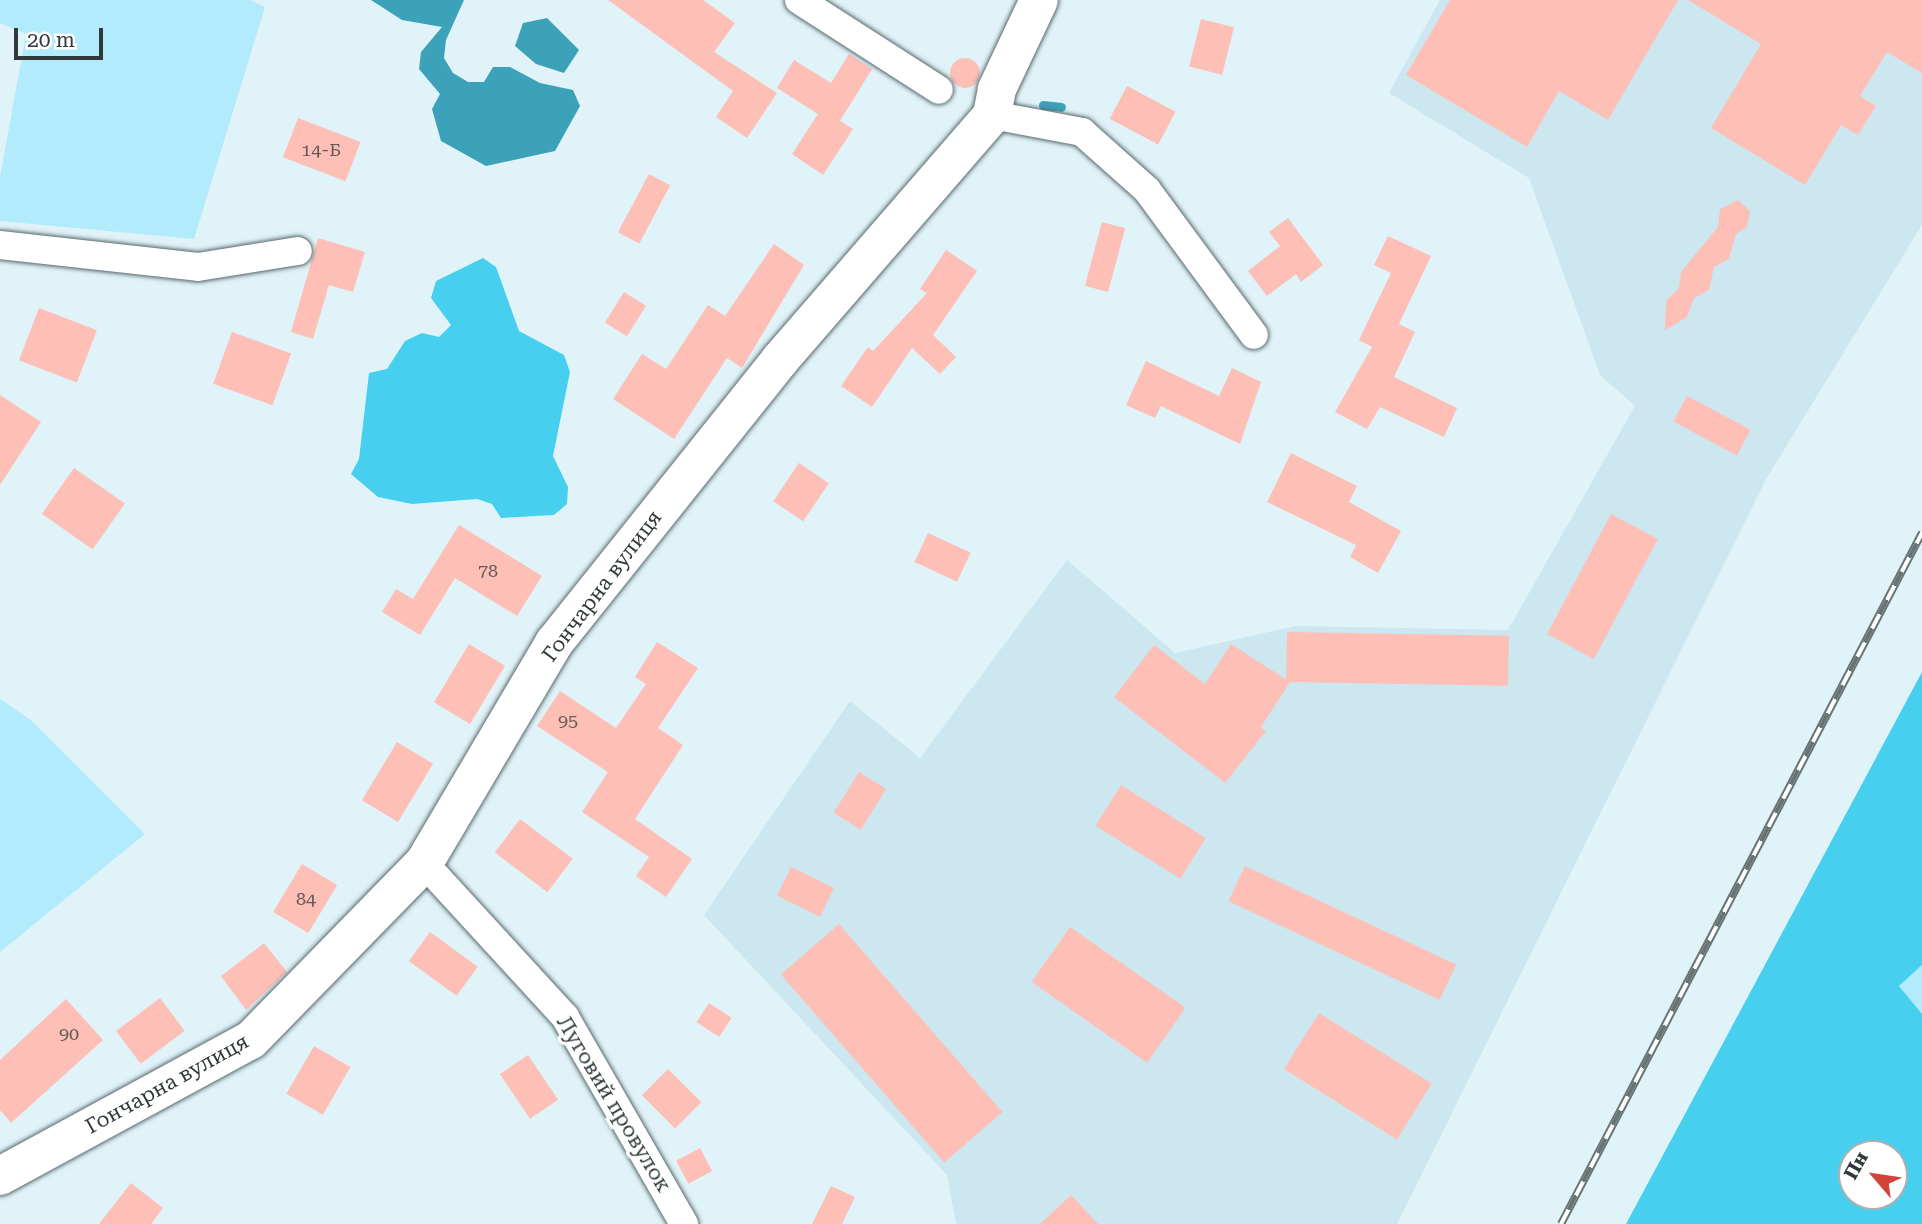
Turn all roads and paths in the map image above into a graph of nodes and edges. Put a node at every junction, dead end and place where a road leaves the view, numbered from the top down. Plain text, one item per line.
1 (799, 0) edge
2 (1039, 0) edge
3 (939, 90) dead end
4 (992, 115) junction
5 (0, 245) edge
6 (298, 251) dead end
7 (1254, 335) dead end
8 (424, 863) junction
9 (0, 1177) edge
10 (684, 1224) edge

1 - 3 street
2 - 4 street, Гончарна вулиця
4 - 7 street
4 - 8 street, Гончарна вулиця
5 - 6 street
8 - 9 street, Гончарна вулиця
8 - 10 street, Луговий провулок

